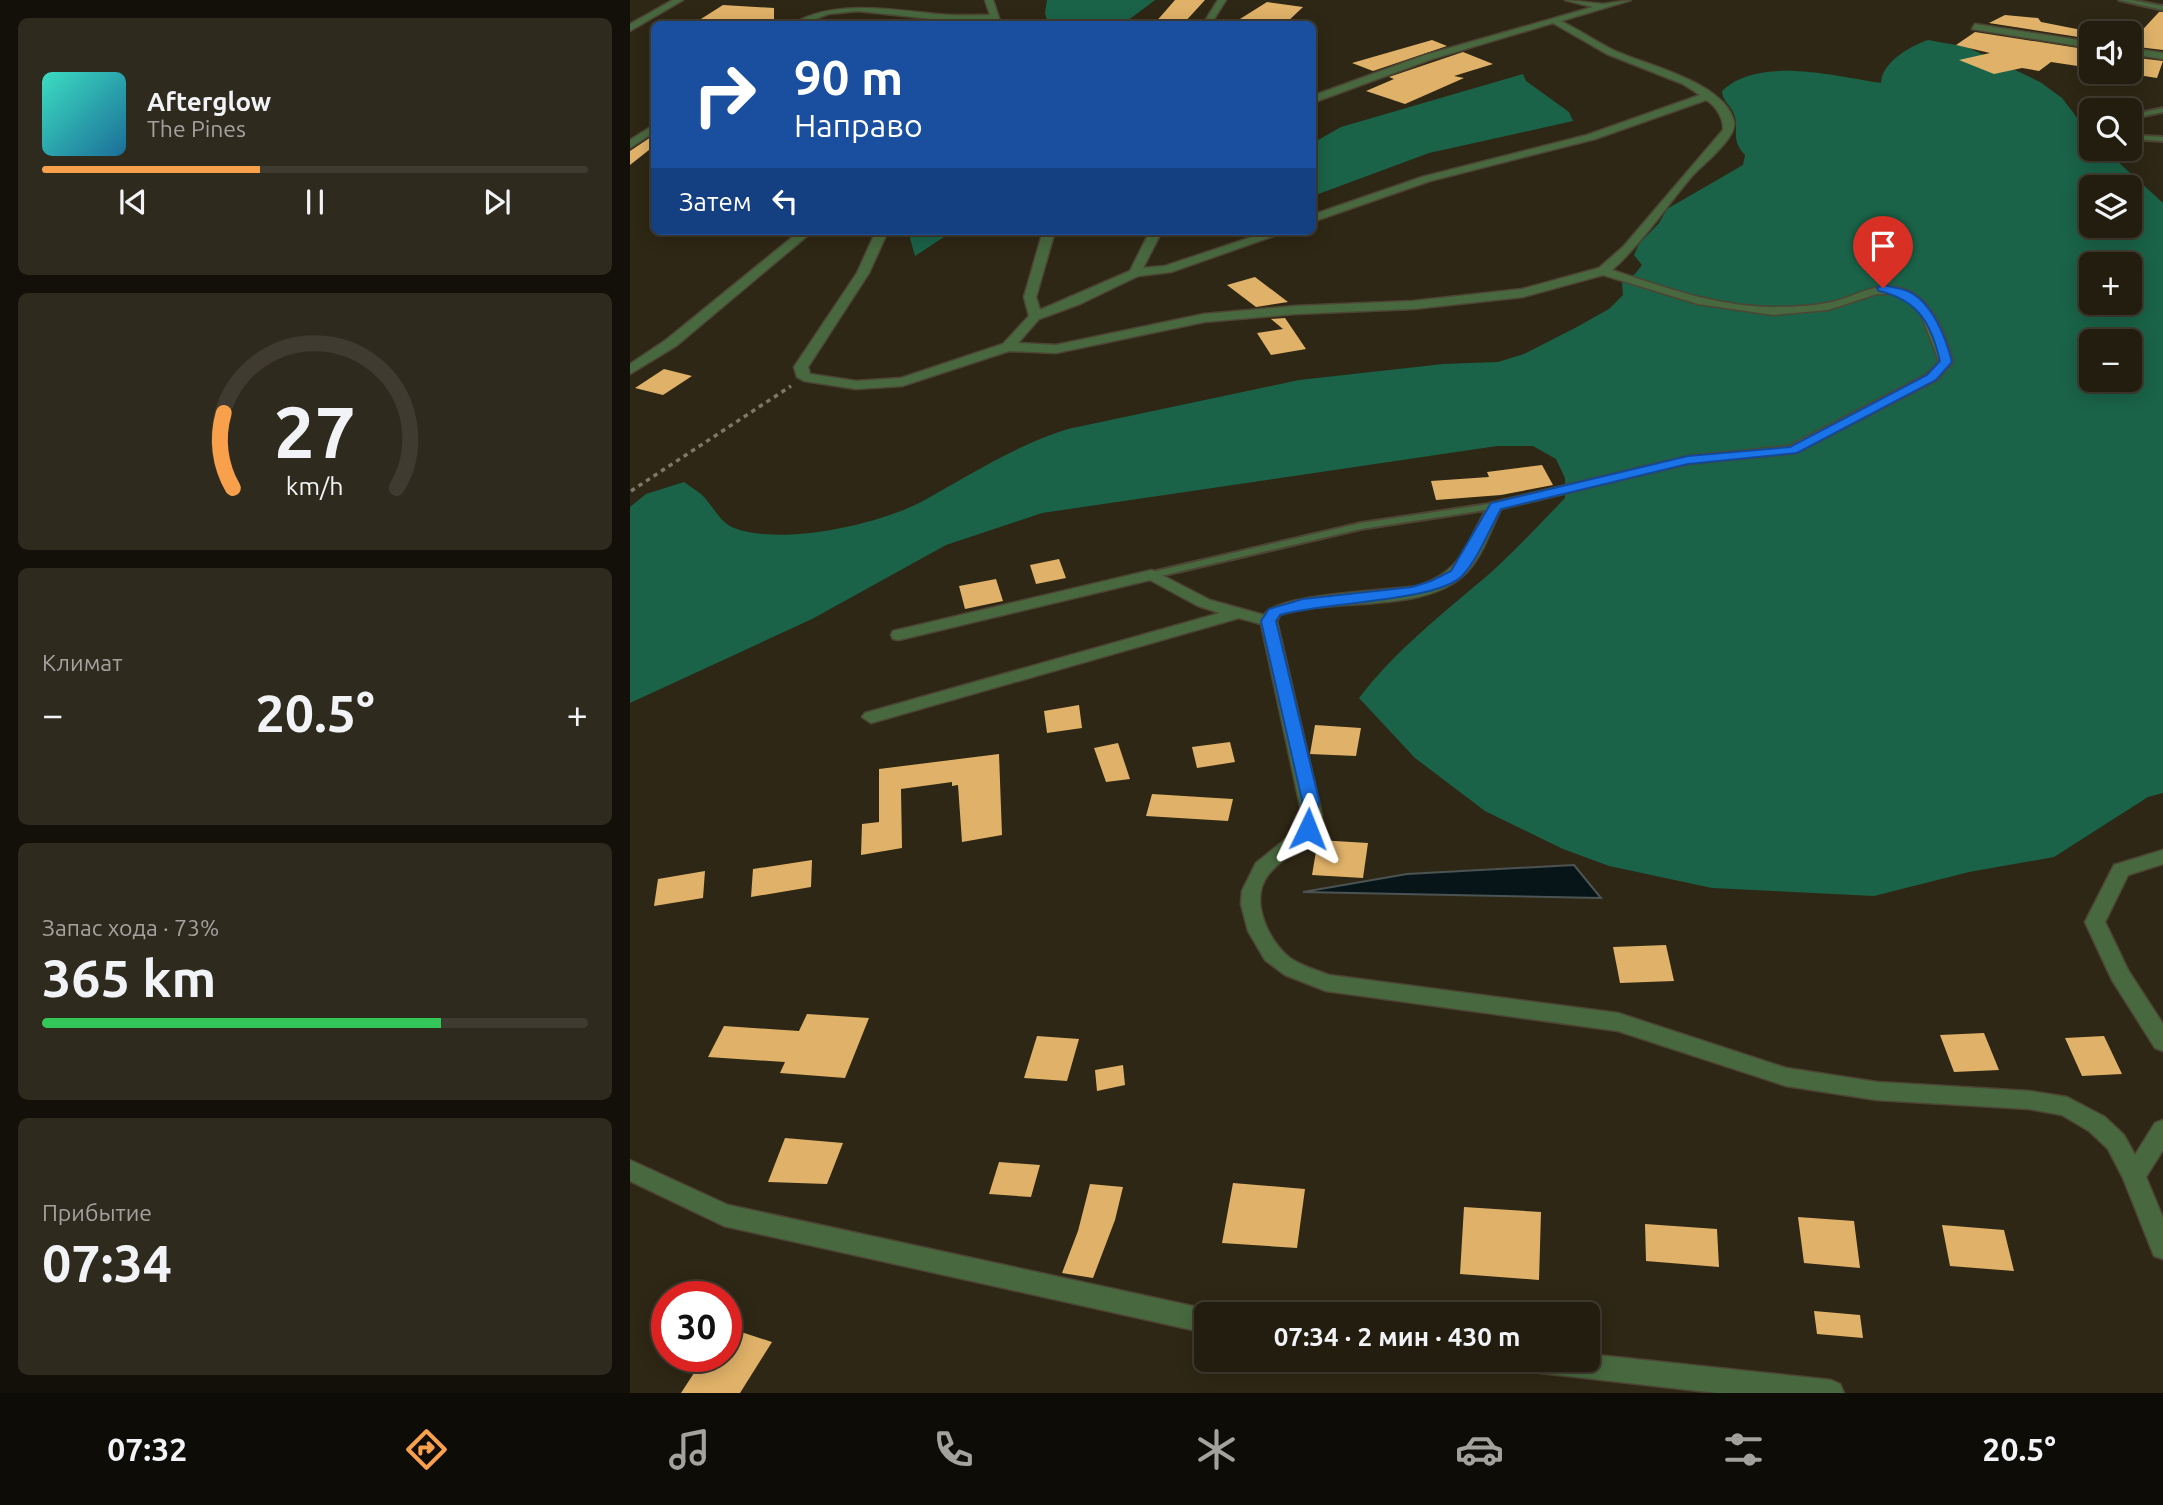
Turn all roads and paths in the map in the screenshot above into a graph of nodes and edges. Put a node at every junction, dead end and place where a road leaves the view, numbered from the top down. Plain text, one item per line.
1 (679, 0) edge
2 (989, 0) edge
3 (1222, 0) edge
4 (1569, 0) edge
5 (1627, 0) edge
6 (2122, 0) edge
7 (1605, 6) junction
8 (2163, 8) edge
9 (1554, 20) junction
10 (802, 21) edge
11 (984, 21) edge
12 (996, 21) edge
13 (1209, 21) edge
14 (1975, 27) dead end
15 (630, 28) edge
16 (2079, 43) edge
17 (2142, 53) edge
18 (2163, 56) edge
19 (1707, 96) junction
20 (1316, 98) edge
21 (2163, 110) edge
22 (2142, 114) edge
23 (651, 130) edge
24 (2142, 138) edge
25 (2163, 139) edge
26 (630, 145) edge
27 (1316, 218) edge
28 (802, 235) edge
29 (879, 235) edge
30 (1048, 235) edge
31 (1154, 235) edge
32 (1270, 235) edge
33 (1603, 271) junction
34 (1135, 273) junction
35 (1035, 316) junction
36 (1008, 347) junction
37 (630, 370) edge
38 (804, 377) junction
39 (631, 491) edge
40 (1495, 506) junction
41 (1152, 575) junction
42 (1234, 614) junction
43 (1269, 621) junction
44 (899, 635) dead end
45 (871, 717) dead end
46 (2163, 857) edge
47 (2163, 1042) edge
48 (2163, 1130) edge
49 (630, 1170) edge
50 (2134, 1176) junction
51 (2163, 1248) edge
52 (1194, 1318) edge
53 (1600, 1368) edge
54 (1831, 1393) edge

1 - 15 street
2 - 12 street
3 - 13 street
4 - 7 street
5 - 7 street
6 - 8 lane
7 - 9 street
9 - 19 street
9 - 20 street
10 - 11 street
14 - 16 street
17 - 18 street
19 - 27 street
19 - 33 street
21 - 22 lane
23 - 26 street
24 - 25 lane
28 - 37 street
29 - 38 street
30 - 35 street
31 - 34 street
32 - 34 street
33 - 36 street
33 - 40 street
34 - 35 street
35 - 36 street
36 - 38 street
38 - 39 path
40 - 41 lane
40 - 43 street
41 - 42 street
41 - 44 street
42 - 43 street
42 - 45 street
43 - 50 street
46 - 47 street
48 - 50 street
49 - 52 street
50 - 51 street
53 - 54 street

